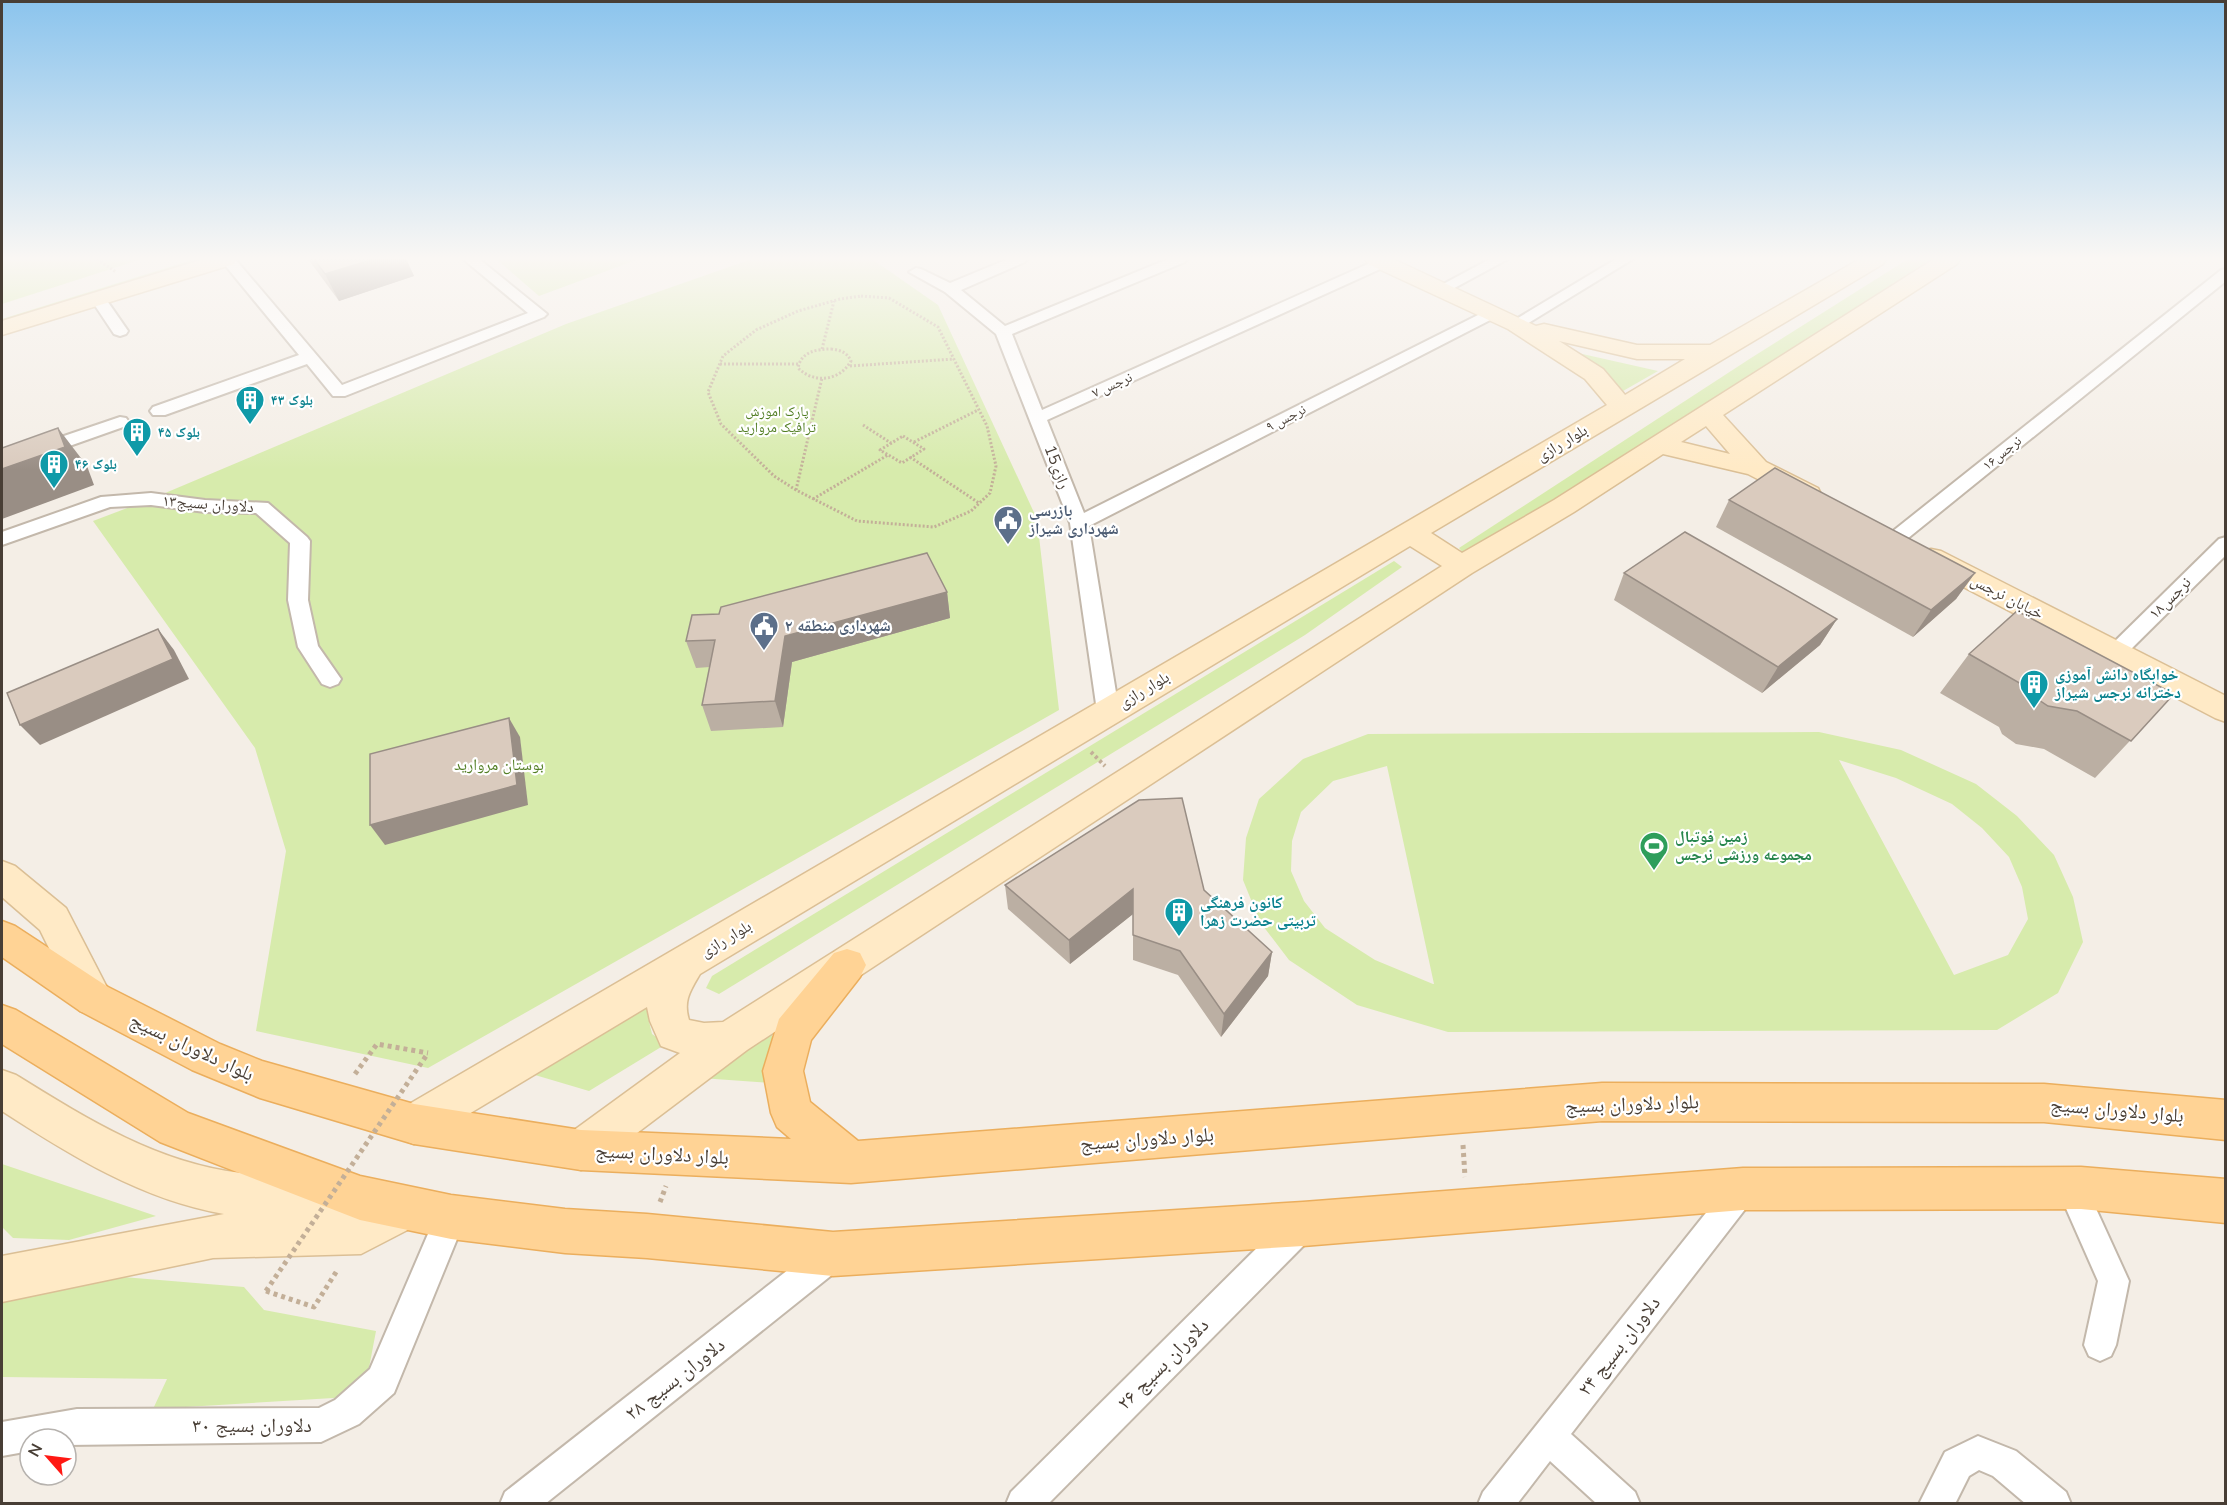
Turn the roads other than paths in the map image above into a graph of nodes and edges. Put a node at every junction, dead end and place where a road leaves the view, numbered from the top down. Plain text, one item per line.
1 (286, 329) edge
2 (500, 329) edge
3 (999, 329) edge
4 (1013, 329) edge
5 (1231, 329) edge
6 (1460, 329) edge
7 (1524, 329) edge
8 (1536, 329) edge
9 (1753, 329) edge
10 (1840, 329) edge
11 (2156, 329) edge
12 (1004, 333) junction
13 (1713, 352) junction
14 (310, 357) junction
15 (1622, 407) junction
16 (159, 411) dead end
17 (1708, 414) junction
18 (1038, 418) junction
19 (120, 422) dead end
20 (1659, 445) junction
21 (2, 459) edge
22 (1757, 468) junction
23 (1831, 506) edge
24 (1078, 523) junction
25 (1410, 533) junction
26 (1884, 534) joint
27 (2, 539) edge
28 (2226, 543) edge
29 (1462, 566) junction
30 (2115, 653) junction
31 (330, 679) dead end
32 (2226, 710) edge
33 (1108, 711) junction
34 (2, 876) edge
35 (2, 937) edge
36 (687, 962) junction
37 (847, 964) junction
38 (94, 999) junction
39 (2, 1023) edge
40 (734, 1037) junction
41 (2, 1089) edge
42 (2226, 1120) edge
43 (414, 1124) junction
44 (581, 1150) junction
45 (851, 1162) junction
46 (2072, 1188) junction
47 (1743, 1189) junction
48 (360, 1198) junction
49 (2226, 1201) edge
50 (404, 1209) junction
51 (451, 1217) junction
52 (1303, 1224) junction
53 (833, 1254) junction
54 (2, 1280) edge
55 (2100, 1345) dead end
56 (1548, 1436) junction
57 (2, 1439) edge
58 (517, 1503) edge
59 (1023, 1503) edge
60 (1495, 1503) edge
61 (1623, 1503) edge
62 (1936, 1503) edge
63 (2055, 1503) edge

1 - 14 street
2 - 14 street
3 - 12 street, 15رازی
4 - 12 street
5 - 18 street, نرجس ۷
6 - 24 street, نرجس ۹
7 - 15 main road
8 - 13 main road
9 - 13 main road, بلوار رازی
10 - 17 main road
11 - 26 street, نرجس۱۶
12 - 18 street, 15رازی
13 - 15 main road, بلوار رازی
14 - 16 street
15 - 25 main road, بلوار رازی
17 - 20 main road
17 - 22 main road
18 - 24 street, 15رازی
19 - 21 street
20 - 22 main road
20 - 29 main road
22 - 23 main road
24 - 33 street, 15رازی
25 - 29 main road
25 - 33 main road, بلوار رازی
26 - 30 main road, خیابان نرجس
27 - 31 street, دلاوران بسیج۱۳
28 - 30 street, نرجس۱۸
29 - 37 main road
30 - 32 main road, خیابان نرجس
33 - 36 main road, بلوار رازی
34 - 38 main road
35 - 38 main road, بلوار دلاوران بسیج
36 - 40 main road
36 - 43 main road, بلوار رازی
37 - 40 main road
37 - 45 main road
38 - 43 main road, بلوار دلاوران بسیج
39 - 48 main road
40 - 44 main road
41 - 48 main road
42 - 45 main road, بلوار دلاوران بسیج
43 - 44 main road, بلوار دلاوران بسیج
44 - 45 main road, بلوار دلاوران بسیج
46 - 47 main road
46 - 49 main road
46 - 55 street
47 - 52 main road
47 - 56 street, دلاوران بسیج ۲۴
48 - 50 main road
50 - 51 main road
50 - 54 main road
51 - 53 main road
51 - 57 street, دلاوران بسیج ۳۰
52 - 53 main road
52 - 59 street, دلاوران بسیج ۲۶
53 - 58 street, دلاوران بسیج ۲۸
56 - 60 street, دلاوران بسیج ۲۴
56 - 61 street
62 - 63 street

